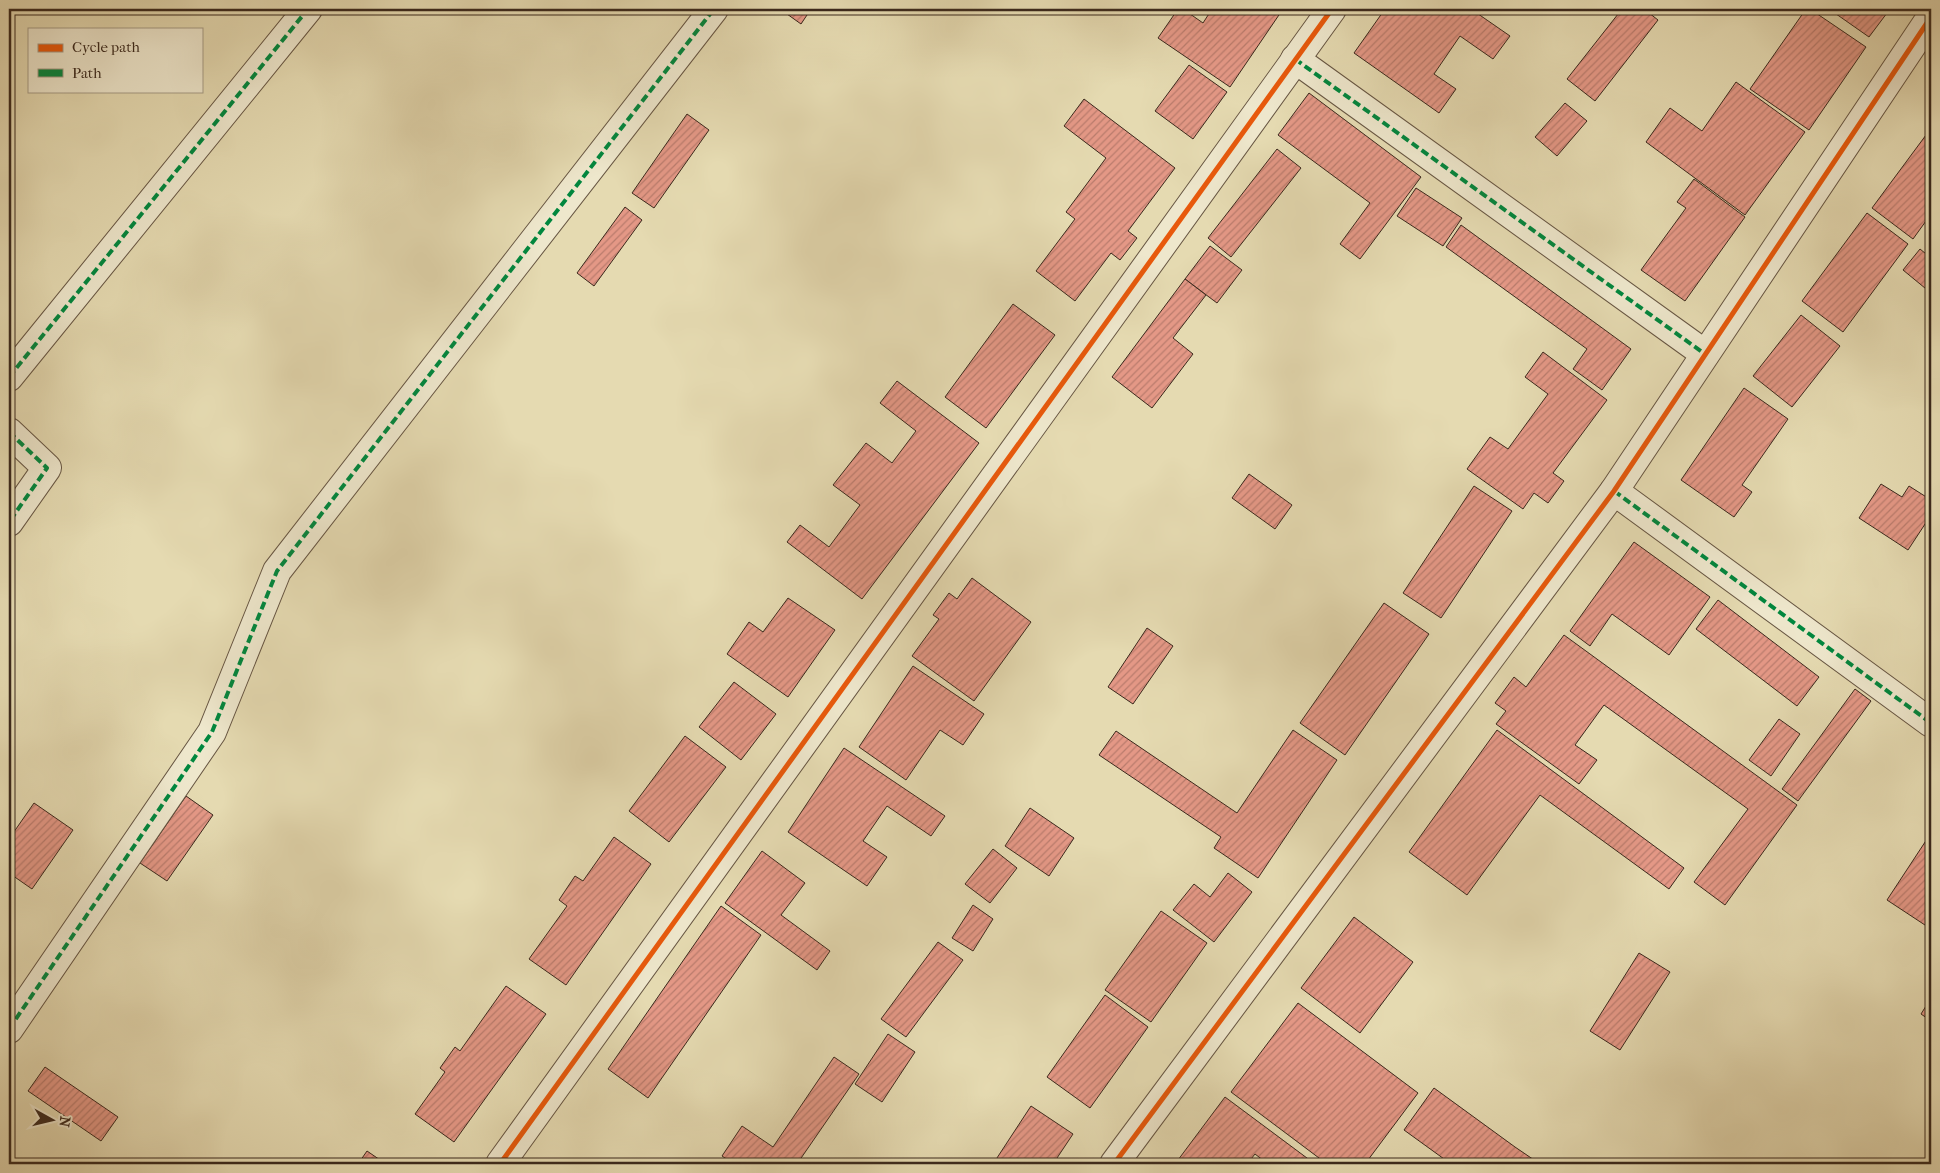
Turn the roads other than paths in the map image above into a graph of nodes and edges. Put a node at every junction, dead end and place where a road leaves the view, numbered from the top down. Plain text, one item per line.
1 (308, 9) edge
2 (714, 9) edge
3 (1332, 9) edge
4 (1931, 17) edge
5 (1295, 59) junction
6 (1705, 354) junction
7 (9, 377) edge
8 (9, 432) edge
9 (1614, 491) junction
10 (9, 522) edge
11 (1931, 723) edge
12 (9, 1029) edge
13 (500, 1164) edge
14 (1114, 1164) edge

1 - 7 street
2 - 12 street
3 - 5 street
4 - 6 street
5 - 6 street
5 - 13 street
6 - 9 street
8 - 10 street
9 - 11 street
9 - 14 street

